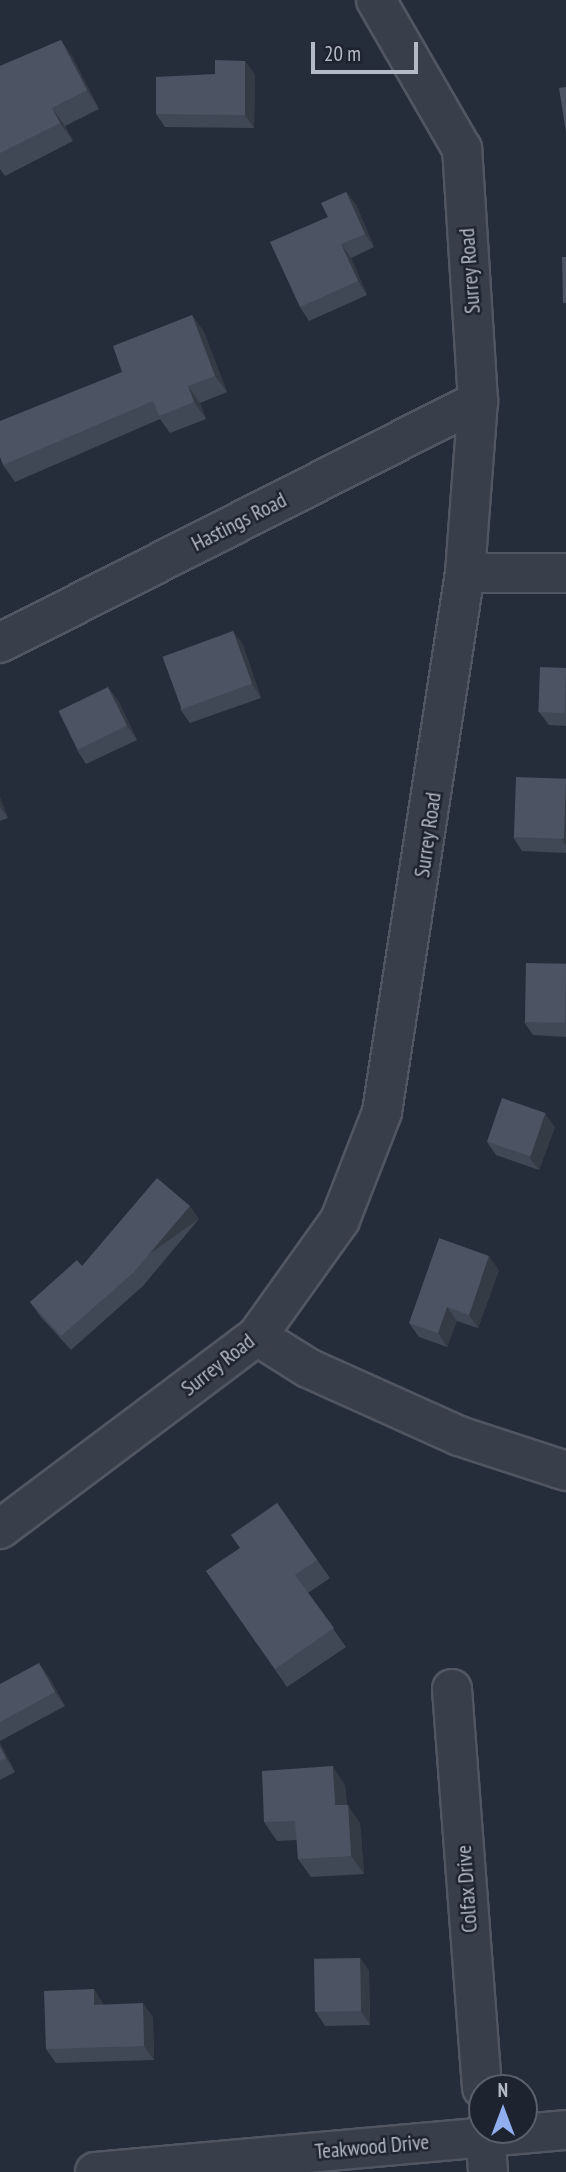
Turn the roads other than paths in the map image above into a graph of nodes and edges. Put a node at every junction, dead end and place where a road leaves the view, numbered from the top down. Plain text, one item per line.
1 (376, 0) edge
2 (478, 401) junction
3 (464, 573) junction
4 (566, 573) edge
5 (0, 643) edge
6 (257, 1336) junction
7 (566, 1471) edge
8 (0, 1529) edge
9 (452, 1689) dead end
10 (481, 2074) edge
11 (566, 2130) edge
12 (486, 2146) edge
13 (95, 2172) edge

1 - 2 street, Surrey Road
2 - 3 street, Surrey Road
2 - 5 street, Hastings Road
3 - 4 street
3 - 6 street, Surrey Road
6 - 7 street
6 - 8 street, Surrey Road
9 - 10 street, Colfax Drive
11 - 12 street, Teakwood Drive
12 - 13 street, Teakwood Drive

